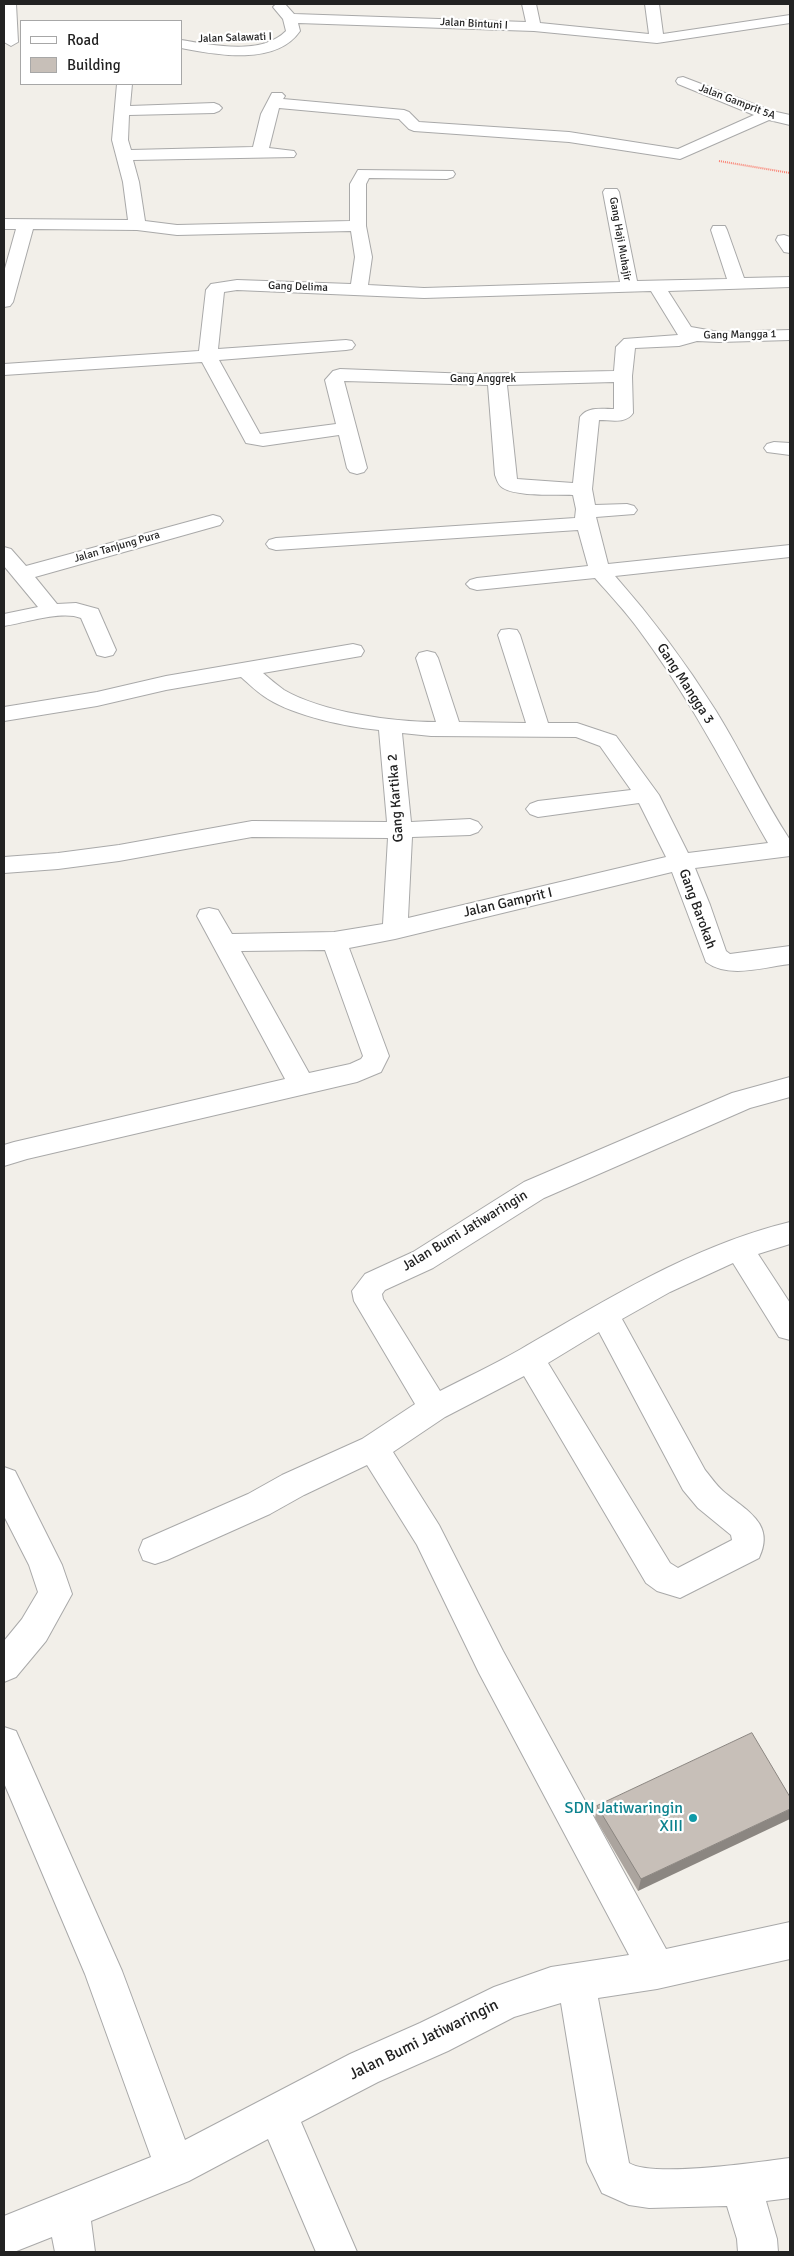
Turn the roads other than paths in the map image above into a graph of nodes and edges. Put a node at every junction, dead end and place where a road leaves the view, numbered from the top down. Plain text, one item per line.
1 (9, 4) edge
2 (278, 4) edge
3 (529, 4) edge
4 (652, 4) edge
5 (784, 4) edge
6 (790, 9) edge
7 (290, 18) junction
8 (790, 19) edge
9 (534, 27) junction
10 (657, 39) junction
11 (12, 42) edge
12 (182, 43) edge
13 (684, 81) dead end
14 (124, 85) edge
15 (214, 108) dead end
16 (790, 109) edge
17 (123, 111) junction
18 (778, 118) edge
19 (260, 152) junction
20 (288, 154) dead end
21 (125, 155) junction
22 (447, 174) dead end
23 (611, 192) dead end
24 (4, 224) edge
25 (26, 224) junction
26 (137, 225) junction
27 (358, 226) junction
28 (719, 230) dead end
29 (790, 282) edge
30 (737, 284) junction
31 (628, 286) junction
32 (656, 286) junction
33 (358, 289) junction
34 (4, 302) edge
35 (696, 335) junction
36 (790, 335) edge
37 (346, 345) dead end
38 (208, 357) junction
39 (4, 370) edge
40 (623, 376) junction
41 (497, 379) junction
42 (347, 428) junction
43 (357, 468) dead end
44 (582, 489) junction
45 (627, 510) dead end
46 (586, 517) junction
47 (213, 521) dead end
48 (276, 544) dead end
49 (790, 551) edge
50 (4, 554) edge
51 (600, 571) junction
52 (22, 574) junction
53 (477, 584) dead end
54 (52, 611) junction
55 (4, 620) edge
56 (509, 635) dead end
57 (105, 650) dead end
58 (353, 652) dead end
59 (427, 658) dead end
60 (246, 670) junction
61 (4, 714) edge
62 (390, 726) junction
63 (540, 728) junction
64 (450, 729) junction
65 (647, 795) junction
66 (538, 809) dead end
67 (470, 827) dead end
68 (400, 830) junction
69 (786, 849) edge
70 (680, 862) junction
71 (4, 864) edge
72 (209, 916) dead end
73 (395, 930) junction
74 (334, 941) junction
75 (224, 943) junction
76 (790, 954) edge
77 (302, 1086) junction
78 (790, 1087) edge
79 (4, 1156) edge
80 (790, 1233) edge
81 (739, 1248) junction
82 (604, 1314) junction
83 (790, 1328) edge
84 (530, 1359) junction
85 (434, 1408) junction
86 (374, 1448) junction
87 (4, 1481) edge
88 (155, 1550) dead end
89 (4, 1666) edge
90 (4, 1744) edge
91 (790, 1940) edge
92 (657, 1970) junction
93 (576, 1983) junction
94 (277, 2114) junction
95 (175, 2167) junction
96 (790, 2178) edge
97 (741, 2186) junction
98 (69, 2209) junction
99 (4, 2236) edge
100 (75, 2252) edge
101 (337, 2252) edge
102 (758, 2252) edge

1 - 11 street
2 - 7 street
3 - 9 street
4 - 10 street
5 - 6 street
7 - 9 street, Jalan Bintuni I
7 - 12 street, Jalan Salawati I
8 - 10 street, Jalan Bintuni I
9 - 10 street, Jalan Bintuni I
13 - 18 street, Jalan Gamprit 5A
14 - 17 street
15 - 17 street
16 - 18 street
17 - 21 street
18 - 19 street
19 - 20 street
19 - 21 street
21 - 26 street
22 - 27 street
23 - 31 street, Gang Haji Muhajir
24 - 25 street
25 - 26 street
25 - 34 street
26 - 27 street
27 - 33 street
28 - 30 street
29 - 30 street, Gang Delima
30 - 32 street, Gang Delima
31 - 32 street, Gang Delima
31 - 33 street, Gang Delima
32 - 35 street, Gang Mangga 1
33 - 38 street, Gang Delima
35 - 36 street, Gang Mangga 1
35 - 40 street
37 - 38 street
38 - 39 street
38 - 42 street
40 - 41 street, Gang Anggrek
40 - 44 street, Gang Mangga 3
41 - 42 street, Gang Anggrek
41 - 44 street
42 - 43 street, Gang Anggrek
44 - 46 street, Gang Mangga 3
45 - 46 street
46 - 48 street
46 - 51 street, Gang Mangga 3
47 - 52 street, Jalan Tanjung Pura
49 - 51 street
50 - 52 street
51 - 53 street
51 - 69 street, Gang Mangga 3
52 - 54 street
54 - 55 street
54 - 57 street
56 - 63 street
58 - 60 street
59 - 64 street
60 - 61 street
60 - 62 street, Gang Barokah
62 - 64 street, Gang Barokah
62 - 68 street, Gang Kartika 2
63 - 64 street, Gang Barokah
63 - 65 street, Gang Barokah
65 - 66 street
65 - 70 street, Gang Barokah
67 - 68 street
68 - 71 street
68 - 73 street, Gang Kartika 2
69 - 70 street, Jalan Gamprit I
70 - 73 street, Jalan Gamprit I
70 - 76 street, Gang Barokah
72 - 75 street
73 - 74 street, Jalan Gamprit I
74 - 75 street, Jalan Gamprit I
74 - 77 street
75 - 77 street
77 - 79 street
78 - 85 street, Jalan Bumi Jatiwaringin
80 - 81 street
81 - 82 street
81 - 83 street
82 - 84 street
82 - 84 street
84 - 85 street
85 - 86 street
86 - 88 street
86 - 92 street
87 - 89 street
90 - 95 street
91 - 92 street, Jalan Bumi Jatiwaringin
92 - 93 street, Jalan Bumi Jatiwaringin
93 - 94 street, Jalan Bumi Jatiwaringin
93 - 97 street
94 - 95 street, Jalan Bumi Jatiwaringin
94 - 101 street
95 - 98 street, Jalan Bumi Jatiwaringin
96 - 97 street
97 - 102 street
98 - 99 street, Jalan Bumi Jatiwaringin
98 - 100 street

